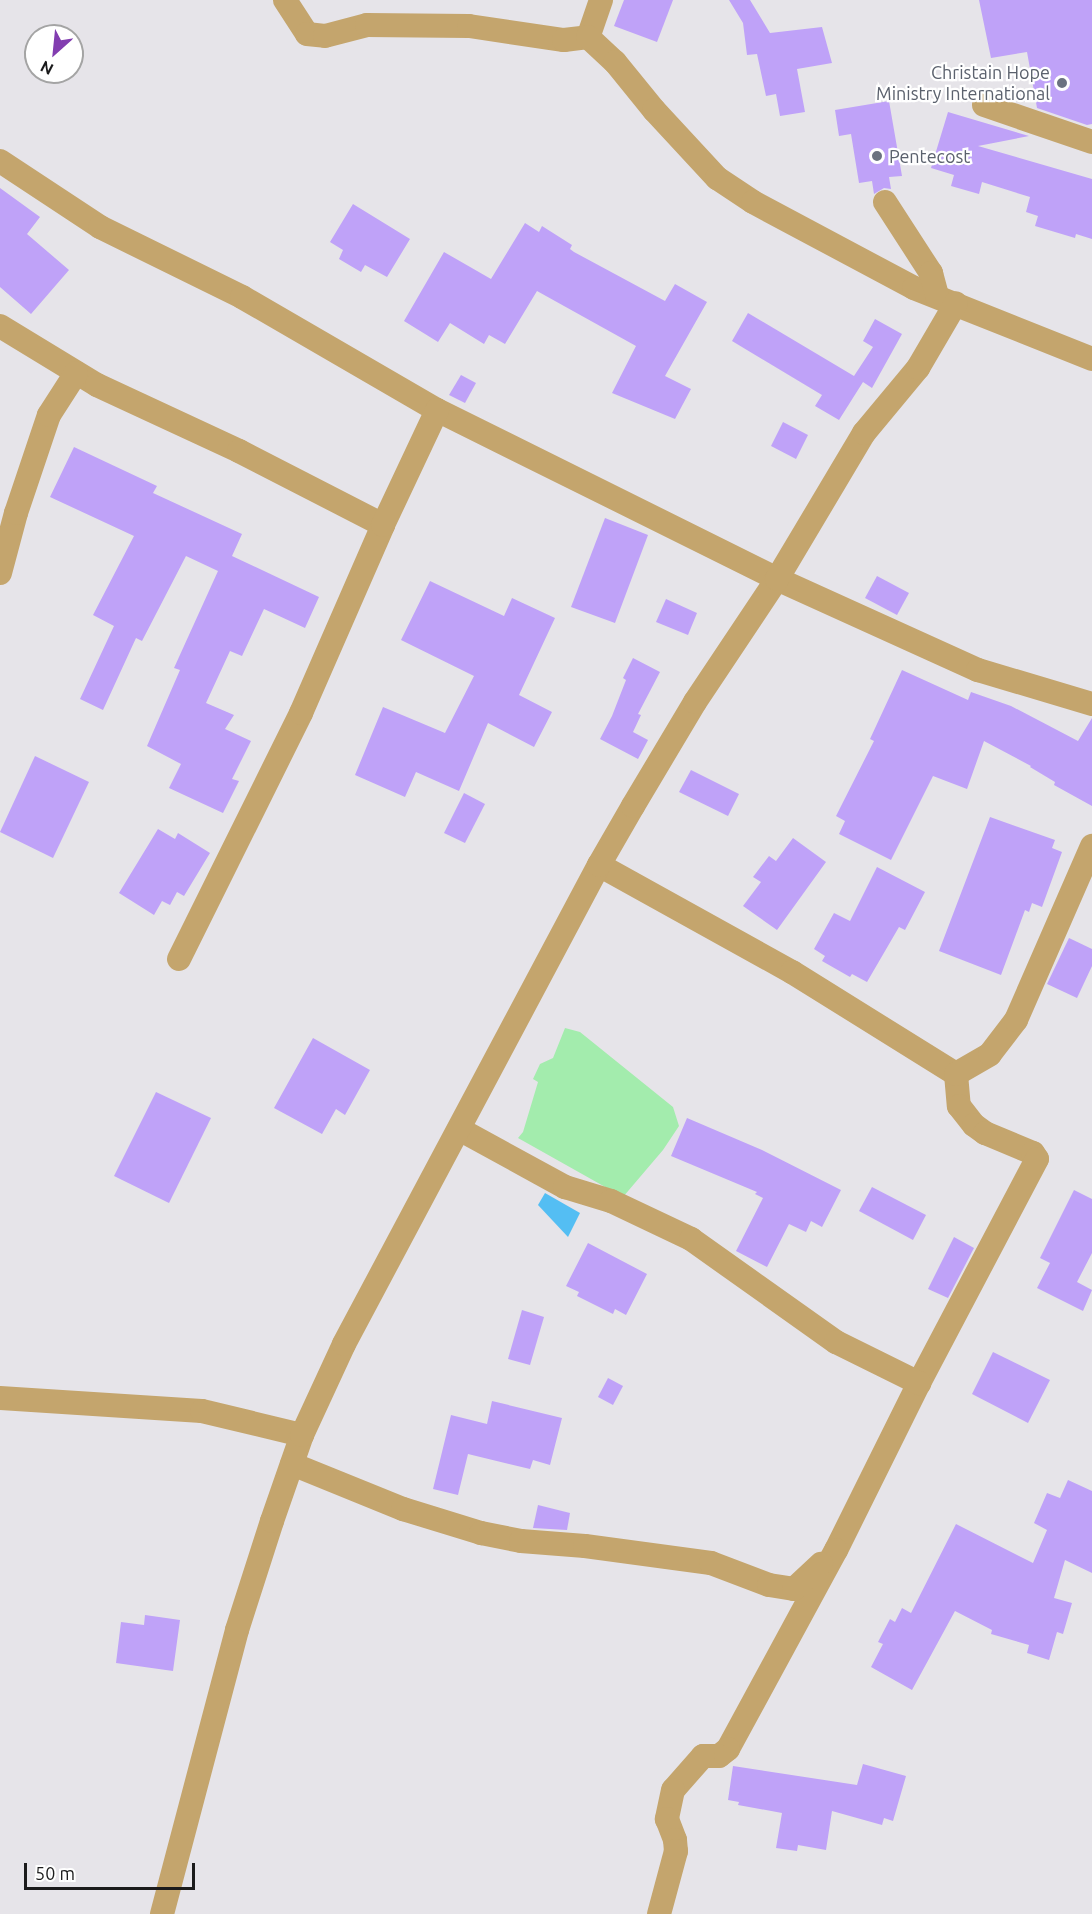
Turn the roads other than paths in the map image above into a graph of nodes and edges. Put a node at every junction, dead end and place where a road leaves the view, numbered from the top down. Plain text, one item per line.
1 (285, 0) edge
2 (601, 0) edge
3 (588, 37) junction
4 (984, 105) dead end
5 (1092, 142) edge
6 (0, 161) edge
7 (885, 202) dead end
8 (947, 300) junction
9 (0, 326) edge
10 (1092, 359) edge
11 (76, 373) junction
12 (436, 410) junction
13 (382, 525) junction
14 (0, 573) edge
15 (777, 579) junction
16 (1092, 704) edge
17 (1092, 846) edge
18 (599, 865) junction
19 (178, 959) dead end
20 (956, 1074) junction
21 (459, 1129) junction
22 (919, 1383) junction
23 (0, 1398) edge
24 (302, 1435) junction
25 (292, 1464) junction
26 (836, 1550) junction
27 (162, 1914) edge
28 (659, 1914) edge

1 - 3 street
2 - 3 street
3 - 8 street
4 - 5 street
6 - 12 street
7 - 8 street
8 - 10 street
8 - 15 street
9 - 11 street
11 - 13 street
11 - 14 street
12 - 13 street
12 - 15 street
13 - 19 street
15 - 16 street
15 - 18 street
17 - 20 street
18 - 20 street
18 - 21 street
20 - 22 street
21 - 22 street
21 - 24 street
22 - 26 street
23 - 24 street
24 - 25 street
25 - 26 street
25 - 27 street
26 - 28 street

